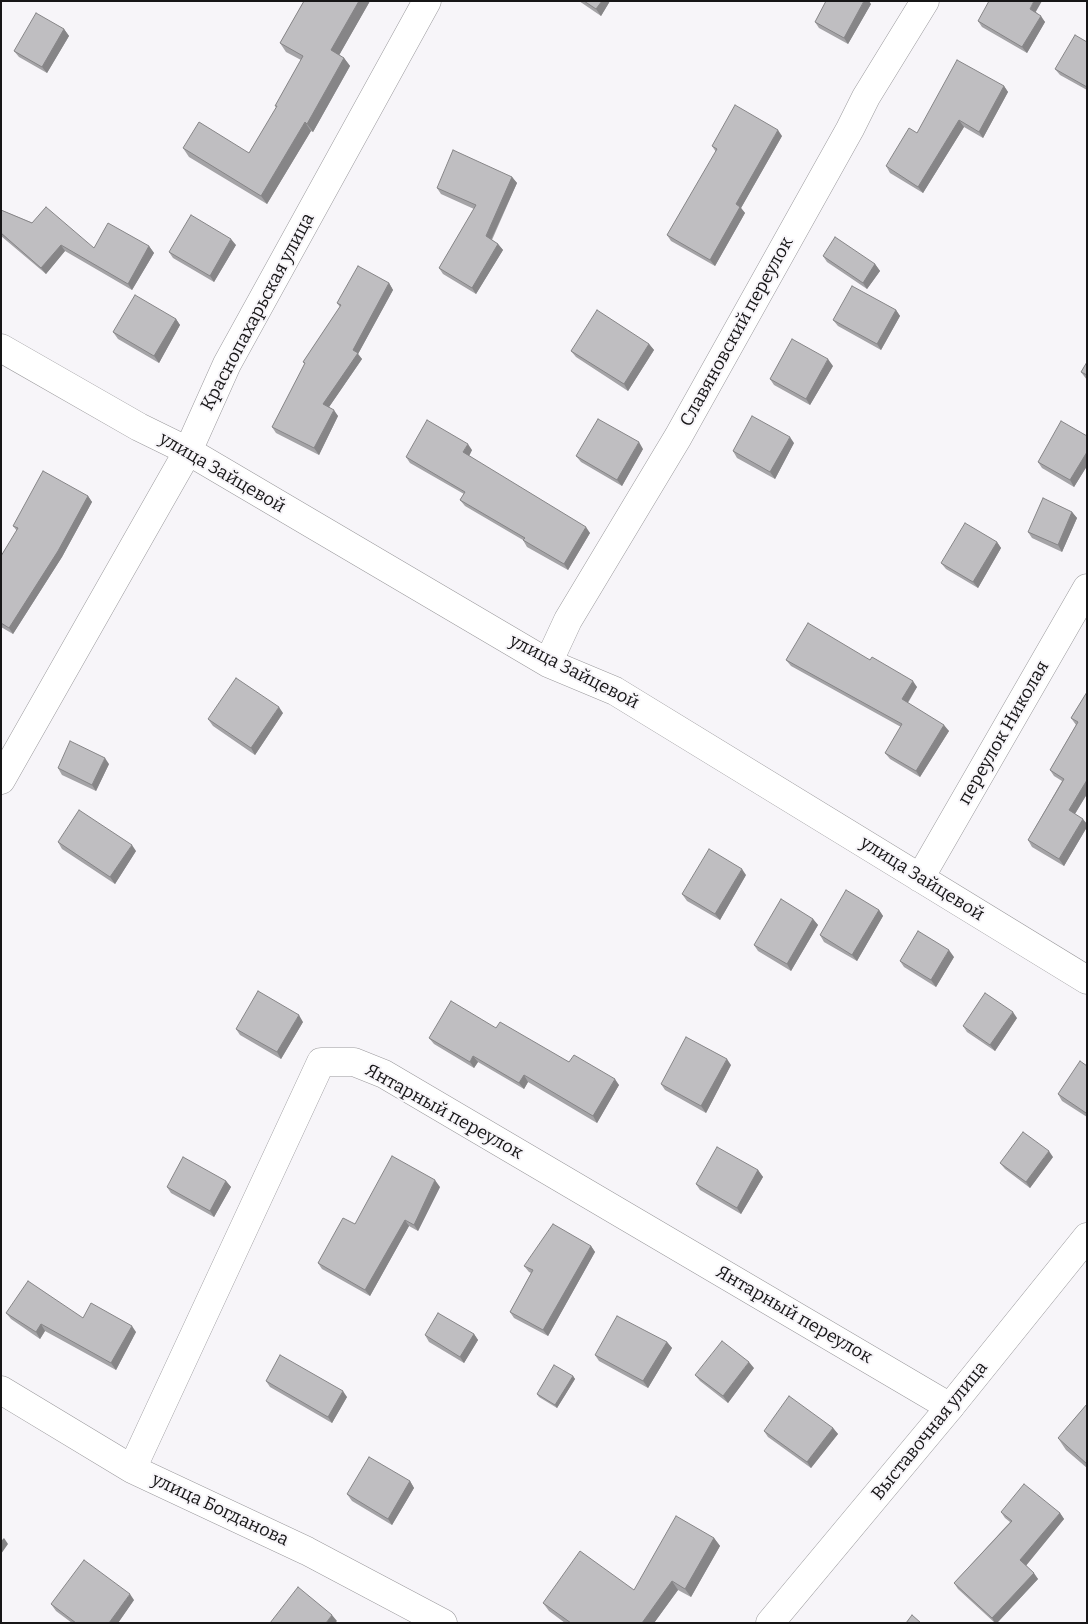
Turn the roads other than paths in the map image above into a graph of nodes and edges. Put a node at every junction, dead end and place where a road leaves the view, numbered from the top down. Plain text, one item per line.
1 (427, 1) edge
2 (925, 1) edge
3 (1, 348) edge
4 (188, 451) junction
5 (1087, 588) edge
6 (548, 662) junction
7 (1, 780) edge
8 (920, 878) junction
9 (1087, 980) edge
10 (1087, 1237) edge
11 (1, 1390) edge
12 (950, 1407) junction
13 (132, 1470) junction
14 (443, 1623) edge
15 (770, 1623) edge

1 - 4 street, Краснопахарьская улица
2 - 6 street, Славяновский переулок
3 - 4 street, улица Зайцевой
4 - 6 street, улица Зайцевой
4 - 7 street, Краснопахарьская улица
5 - 8 street, переулок Николая
6 - 8 street, улица Зайцевой
8 - 9 street, улица Зайцевой
10 - 12 street, Выставочная улица
11 - 13 street, улица Богданова
12 - 13 street, Янтарный переулок
12 - 15 street, Выставочная улица
13 - 14 street, улица Богданова

